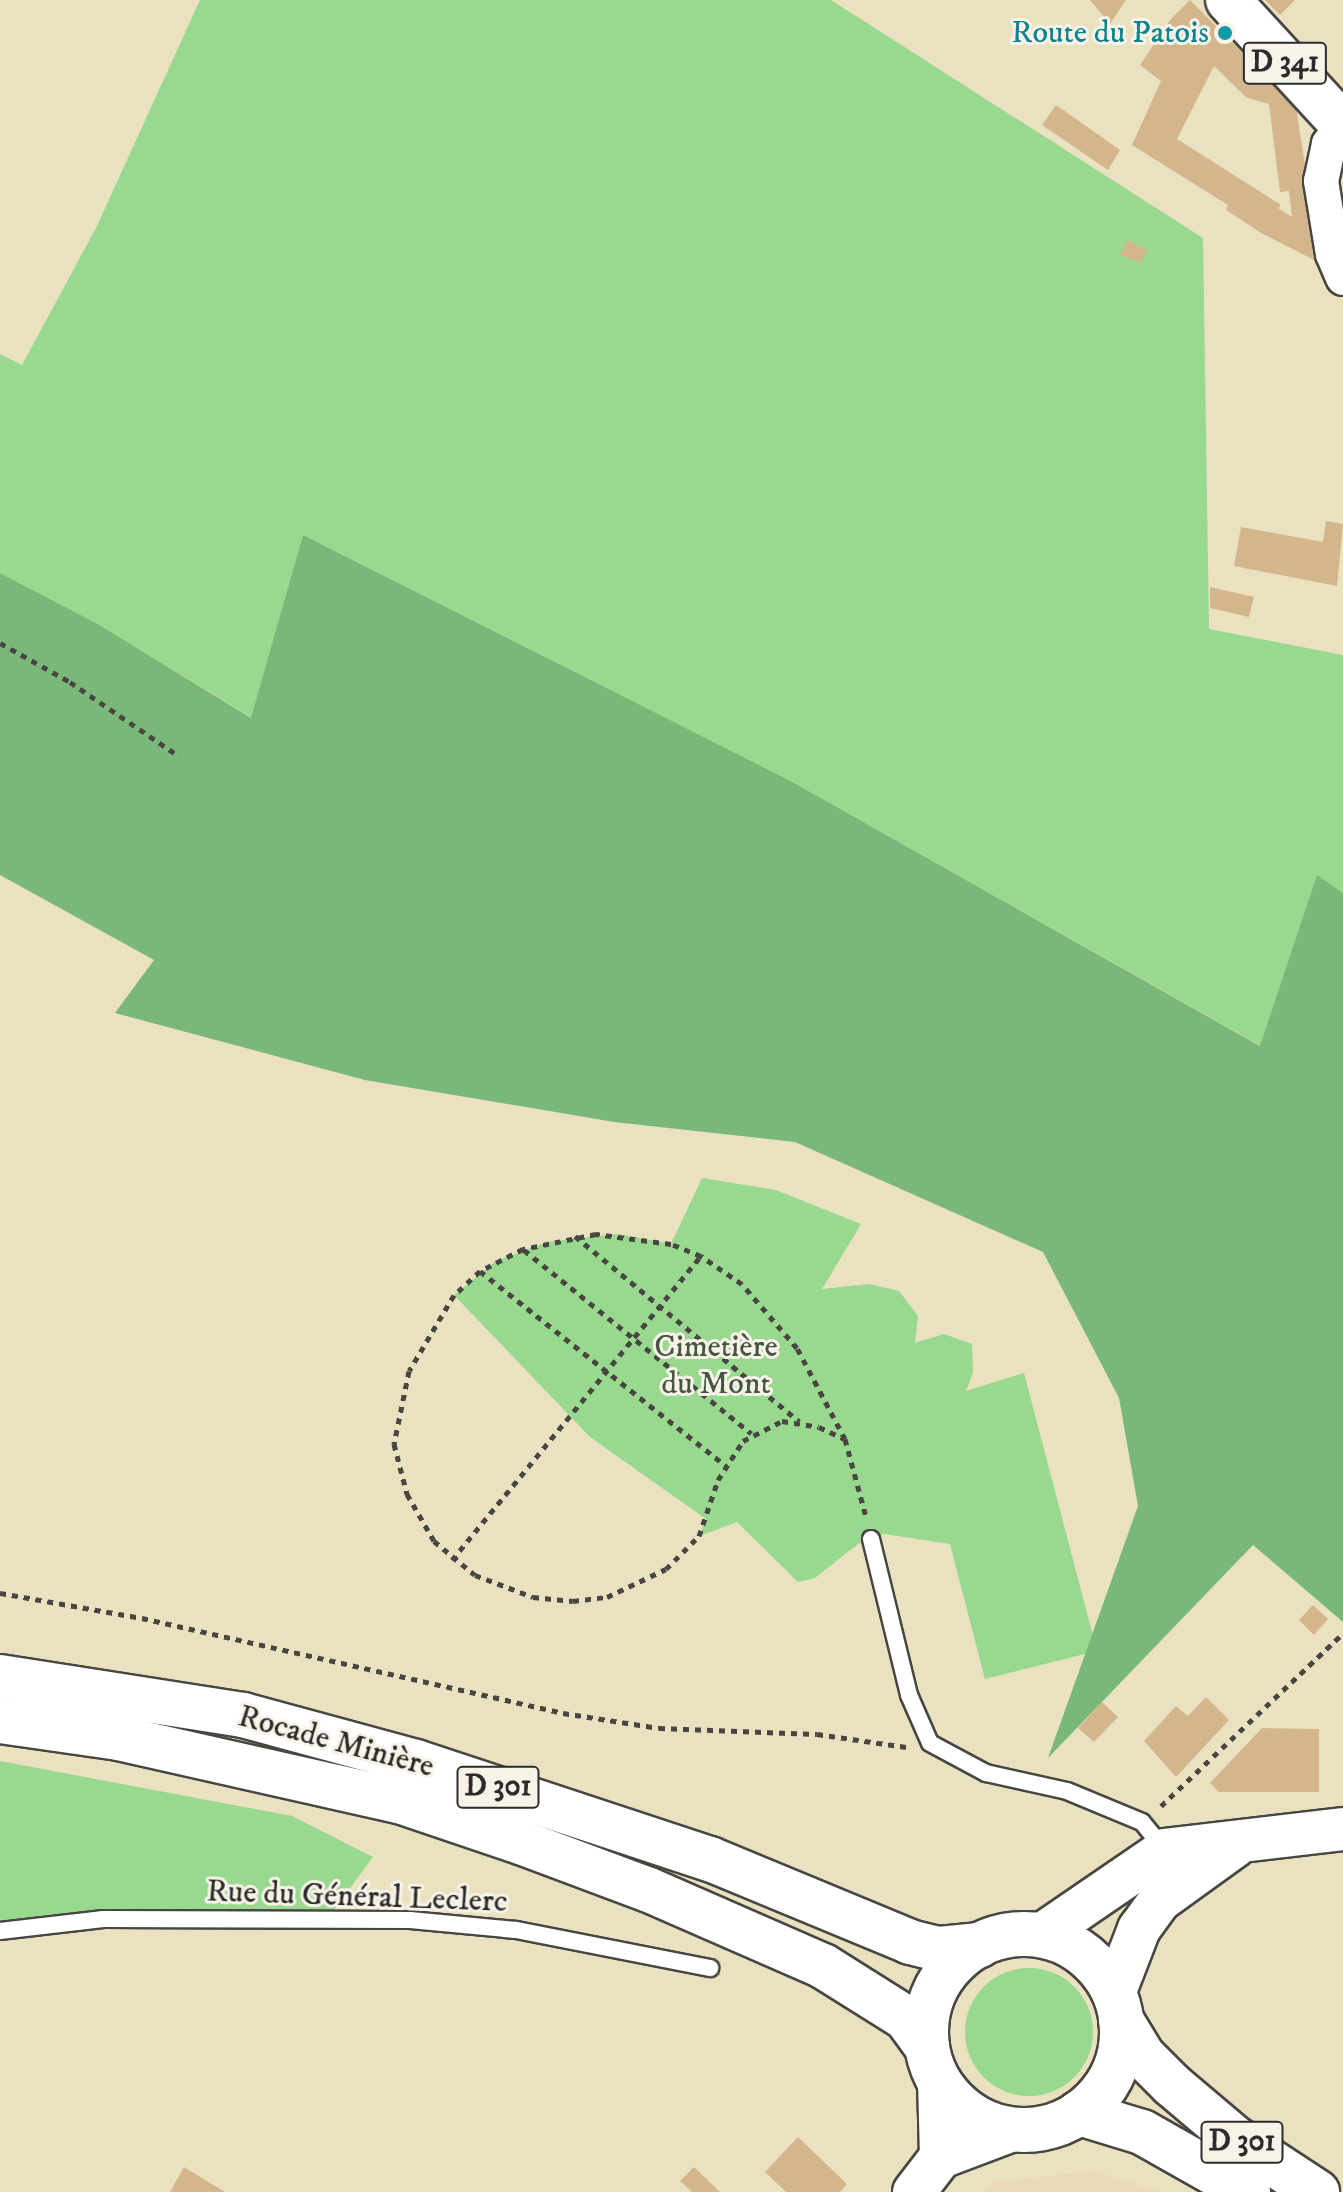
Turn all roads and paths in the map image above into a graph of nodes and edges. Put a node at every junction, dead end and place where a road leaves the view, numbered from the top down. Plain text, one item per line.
1 (1228, 0) edge
2 (1343, 126) edge
3 (1343, 278) edge
4 (0, 643) edge
5 (179, 756) dead end
6 (575, 1236) junction
7 (523, 1249) junction
8 (701, 1256) junction
9 (480, 1271) junction
10 (660, 1306) junction
11 (634, 1339) junction
12 (607, 1372) junction
13 (802, 1423) junction
14 (751, 1433) junction
15 (845, 1439) junction
16 (726, 1466) junction
17 (871, 1539) joint
18 (452, 1560) junction
19 (0, 1593) edge
20 (1343, 1633) edge
21 (0, 1677) edge
22 (0, 1721) edge
23 (930, 1743) junction
24 (1343, 1829) edge
25 (1165, 1849) junction
26 (0, 1931) edge
27 (1041, 1935) junction
28 (980, 1945) junction
29 (710, 1968) dead end
30 (1118, 2007) junction
31 (933, 2064) junction
32 (1079, 2113) junction
33 (1013, 2130) junction
34 (941, 2157) junction
35 (914, 2192) edge
36 (1248, 2192) edge
37 (1317, 2192) edge

1 - 2 main road, D 341
2 - 3 street
4 - 5 path
6 - 7 path
6 - 8 path
6 - 10 path
7 - 9 path
7 - 11 path
8 - 10 path
8 - 15 path
9 - 12 path
9 - 18 path
10 - 11 path
10 - 13 path
11 - 12 path
11 - 14 path
12 - 16 path
12 - 18 path
13 - 14 path
13 - 15 path
14 - 16 path
15 - 17 path
16 - 18 path
17 - 23 lane
19 - 23 path
20 - 25 path
21 - 28 main road, Rocade Minière / D 301
22 - 31 main road, Rocade Minière / D 301
23 - 25 lane
24 - 25 street
25 - 27 street
25 - 30 street
26 - 29 lane, Rue du Général Leclerc
27 - 28 main road
27 - 30 main road
28 - 31 main road
30 - 32 main road
30 - 37 main road, D 301
31 - 33 main road
31 - 34 street
32 - 33 main road
32 - 36 main road, D 301
33 - 34 street
34 - 35 street

